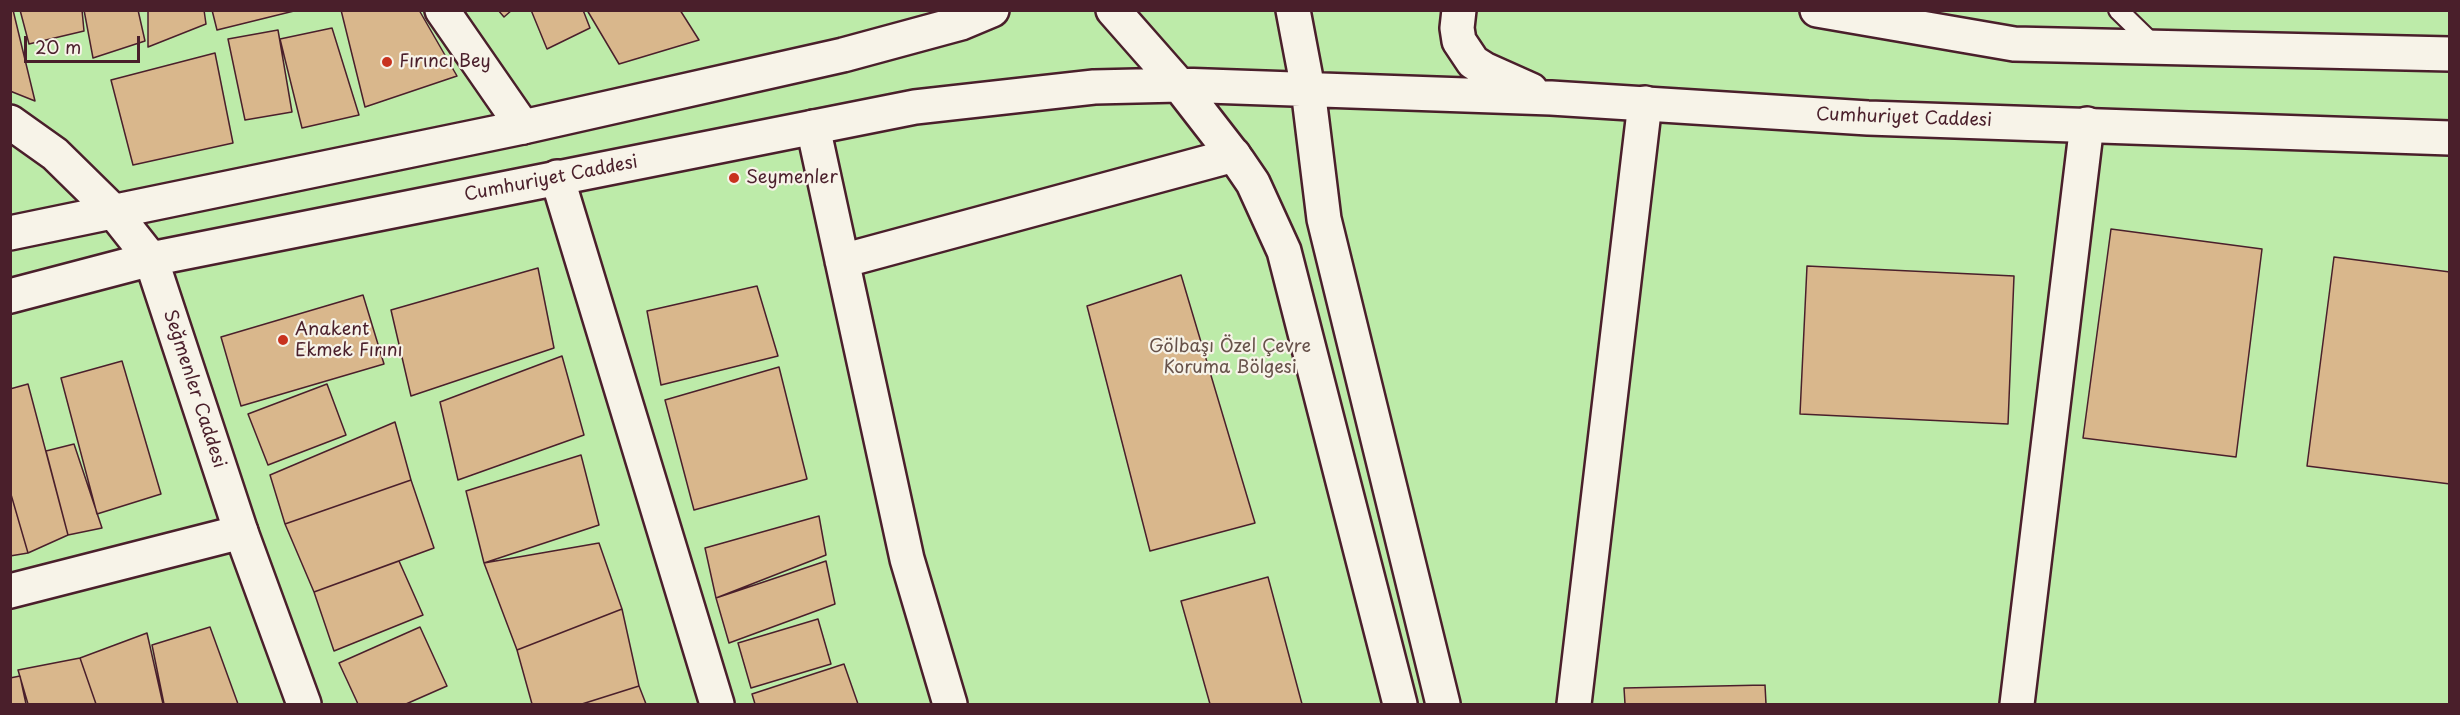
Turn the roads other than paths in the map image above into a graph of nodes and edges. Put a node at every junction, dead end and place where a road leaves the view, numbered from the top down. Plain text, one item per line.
1 (442, 10) edge
2 (918, 10) edge
3 (992, 10) edge
4 (1113, 10) edge
5 (1293, 10) edge
6 (1459, 10) edge
7 (1817, 10) edge
8 (2118, 10) edge
9 (900, 40) junction
10 (2157, 48) junction
11 (2450, 54) edge
12 (1179, 86) junction
13 (1308, 89) junction
14 (1551, 98) junction
15 (1645, 104) junction
16 (10, 122) edge
17 (2087, 124) junction
18 (523, 127) junction
19 (813, 127) junction
20 (2450, 138) edge
21 (1233, 155) junction
22 (557, 177) junction
23 (113, 211) junction
24 (10, 233) edge
25 (151, 260) junction
26 (842, 261) junction
27 (10, 296) edge
28 (241, 532) junction
29 (10, 591) edge
30 (304, 705) edge
31 (717, 705) edge
32 (950, 705) edge
33 (1400, 705) edge
34 (1443, 705) edge
35 (1574, 705) edge
36 (2017, 705) edge

1 - 18 street
2 - 9 street
3 - 9 street
4 - 12 street
5 - 13 street
6 - 14 street
7 - 10 street
8 - 10 lane
9 - 18 street
10 - 11 street
12 - 13 street, Cumhuriyet Caddesi
12 - 19 street, Cumhuriyet Caddesi
12 - 21 street
13 - 14 street, Cumhuriyet Caddesi
13 - 34 street
14 - 15 street, Cumhuriyet Caddesi
15 - 17 street, Cumhuriyet Caddesi
15 - 35 street
16 - 23 street, Seğmenler Caddesi
17 - 20 street, Cumhuriyet Caddesi
17 - 36 street
18 - 23 street
19 - 22 street, Cumhuriyet Caddesi
19 - 26 street
21 - 26 street
21 - 33 street
22 - 25 street, Cumhuriyet Caddesi
22 - 31 street
23 - 24 street
23 - 25 street, Seğmenler Caddesi
25 - 27 street, Cumhuriyet Caddesi
25 - 28 street, Seğmenler Caddesi
26 - 32 street
28 - 29 street
28 - 30 street, Seğmenler Caddesi

